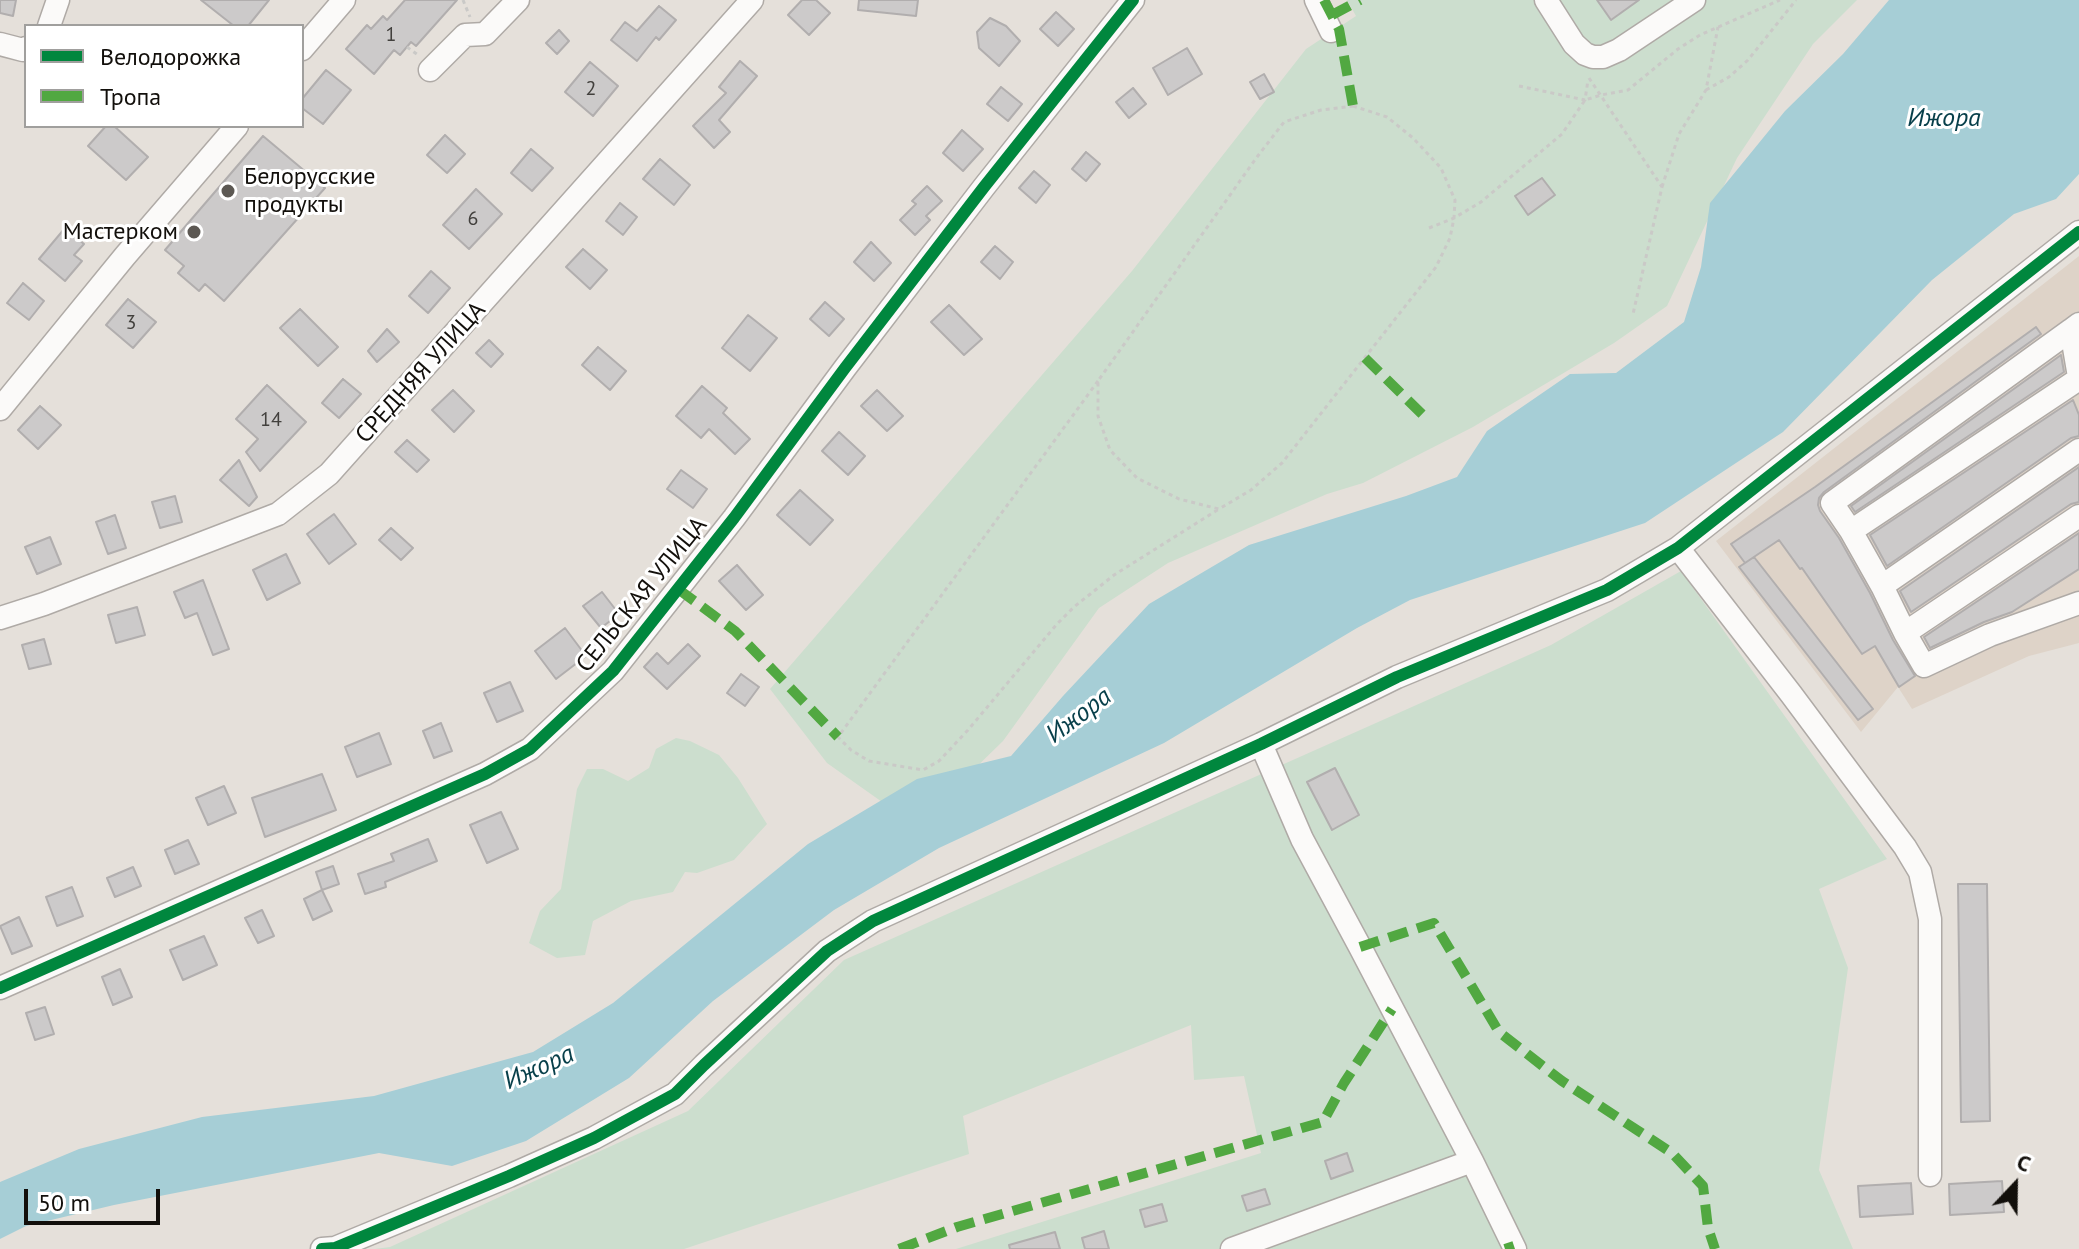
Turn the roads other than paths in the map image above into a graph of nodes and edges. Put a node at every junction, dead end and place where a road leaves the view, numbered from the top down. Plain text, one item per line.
1 (58, 0) edge
2 (344, 0) edge
3 (518, 0) edge
4 (752, 0) edge
5 (1133, 0) edge
6 (1316, 0) edge
7 (1546, 0) edge
8 (1694, 0) edge
9 (50, 24) edge
10 (1331, 31) dead end
11 (0, 44) edge
12 (304, 47) edge
13 (24, 49) edge
14 (430, 70) dead end
15 (235, 128) edge
16 (2079, 232) edge
17 (2075, 327) edge
18 (2079, 378) edge
19 (0, 409) edge
20 (2079, 450) edge
21 (2079, 516) edge
22 (1851, 531) junction
23 (1678, 548) junction
24 (1882, 586) junction
25 (2079, 603) edge
26 (0, 618) edge
27 (1905, 633) junction
28 (1261, 744) junction
29 (0, 988) edge
30 (1472, 1161) junction
31 (1930, 1175) dead end
32 (322, 1249) edge
33 (1232, 1249) edge
34 (1515, 1249) edge

1 - 9 street
2 - 12 street
3 - 14 street
4 - 26 street, СРЕДНЯЯ УЛИЦА
5 - 29 street, СЕЛЬСКАЯ УЛИЦА
6 - 10 street
7 - 8 street
11 - 13 street
15 - 19 street
16 - 23 street
17 - 18 street
17 - 22 street
18 - 22 street
20 - 24 street
21 - 27 street
22 - 24 street
23 - 28 street
23 - 31 street
24 - 27 street
25 - 27 street
28 - 30 street
28 - 32 street
30 - 33 street
30 - 34 street

